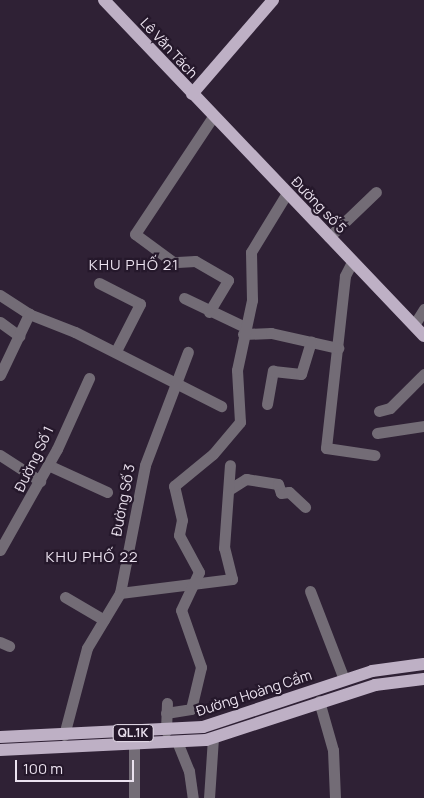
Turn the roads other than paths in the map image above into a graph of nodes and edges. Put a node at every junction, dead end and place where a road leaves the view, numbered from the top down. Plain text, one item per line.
1 (273, 0) edge
2 (107, 1) edge
3 (192, 94) junction
4 (212, 118) junction
5 (376, 192) dead end
6 (287, 193) junction
7 (329, 237) junction
8 (352, 262) junction
9 (99, 283) dead end
10 (0, 295) edge
11 (184, 298) dead end
12 (424, 309) edge
13 (209, 312) junction
14 (29, 314) junction
15 (0, 322) edge
16 (414, 325) junction
17 (244, 331) junction
18 (19, 336) junction
19 (424, 336) edge
20 (311, 342) junction
21 (338, 348) junction
22 (116, 351) junction
23 (188, 352) dead end
24 (424, 374) edge
25 (0, 375) edge
26 (88, 378) dead end
27 (174, 383) junction
28 (267, 404) dead end
29 (221, 406) dead end
30 (380, 411) dead end
31 (424, 426) edge
32 (377, 433) dead end
33 (0, 455) edge
34 (374, 455) dead end
35 (48, 465) junction
36 (230, 465) dead end
37 (40, 481) junction
38 (230, 489) junction
39 (106, 492) dead end
40 (305, 507) dead end
41 (0, 549) edge
42 (198, 580) junction
43 (310, 591) dead end
44 (120, 593) junction
45 (65, 597) dead end
46 (104, 620) junction
47 (424, 664) edge
48 (344, 679) junction
49 (424, 679) edge
50 (319, 701) junction
51 (166, 732) junction
52 (64, 735) junction
53 (0, 737) edge
54 (213, 738) junction
55 (178, 744) junction
56 (134, 746) junction
57 (0, 750) edge
58 (134, 798) edge
59 (193, 798) edge
60 (209, 798) edge
61 (335, 798) edge

1 - 3 main road
2 - 3 main road, Lê Văn Tách
3 - 4 main road, Đường số 5
4 - 6 main road, Đường số 5
4 - 13 street
5 - 7 street
6 - 7 main road, Đường số 5
6 - 17 street
7 - 8 main road, Đường số 5
8 - 16 main road, Đường số 5
8 - 21 street
9 - 22 street
10 - 14 street
11 - 13 street
12 - 16 street
13 - 17 street
14 - 18 street
14 - 22 street
15 - 18 street
16 - 19 main road, Đường số 5
17 - 20 street
17 - 42 street
18 - 25 street
20 - 21 street
20 - 28 street
21 - 34 street
22 - 27 street
23 - 27 street, Đường Số 3
24 - 30 street
26 - 35 street, Đường Số 1
27 - 29 street
27 - 44 street, Đường Số 3
31 - 32 street
33 - 37 street
35 - 37 street, Đường Số 1
35 - 39 street
36 - 38 street
37 - 41 street, Đường Số 1
38 - 40 street
38 - 42 street
42 - 44 street
42 - 51 street
43 - 48 street
44 - 46 street, Đường Số 3
45 - 46 street
46 - 52 street, Đường Số 3
47 - 48 main road, Đường Hoàng Cầm / QL.1K
48 - 51 main road, Đường Hoàng Cầm / QL.1K
49 - 50 main road, Đường Hoàng Cầm / QL.1K
50 - 54 main road, Đường Hoàng Cầm / QL.1K
50 - 61 street
51 - 52 main road, Đường Hoàng Cầm / QL.1K
52 - 53 main road, Đường Hoàng Cầm / QL.1K
54 - 55 main road, Đường Hoàng Cầm / QL.1K
54 - 60 street
55 - 56 main road, Đường Hoàng Cầm / QL.1K
55 - 59 street
56 - 57 main road, Đường Hoàng Cầm / QL.1K
56 - 58 street

